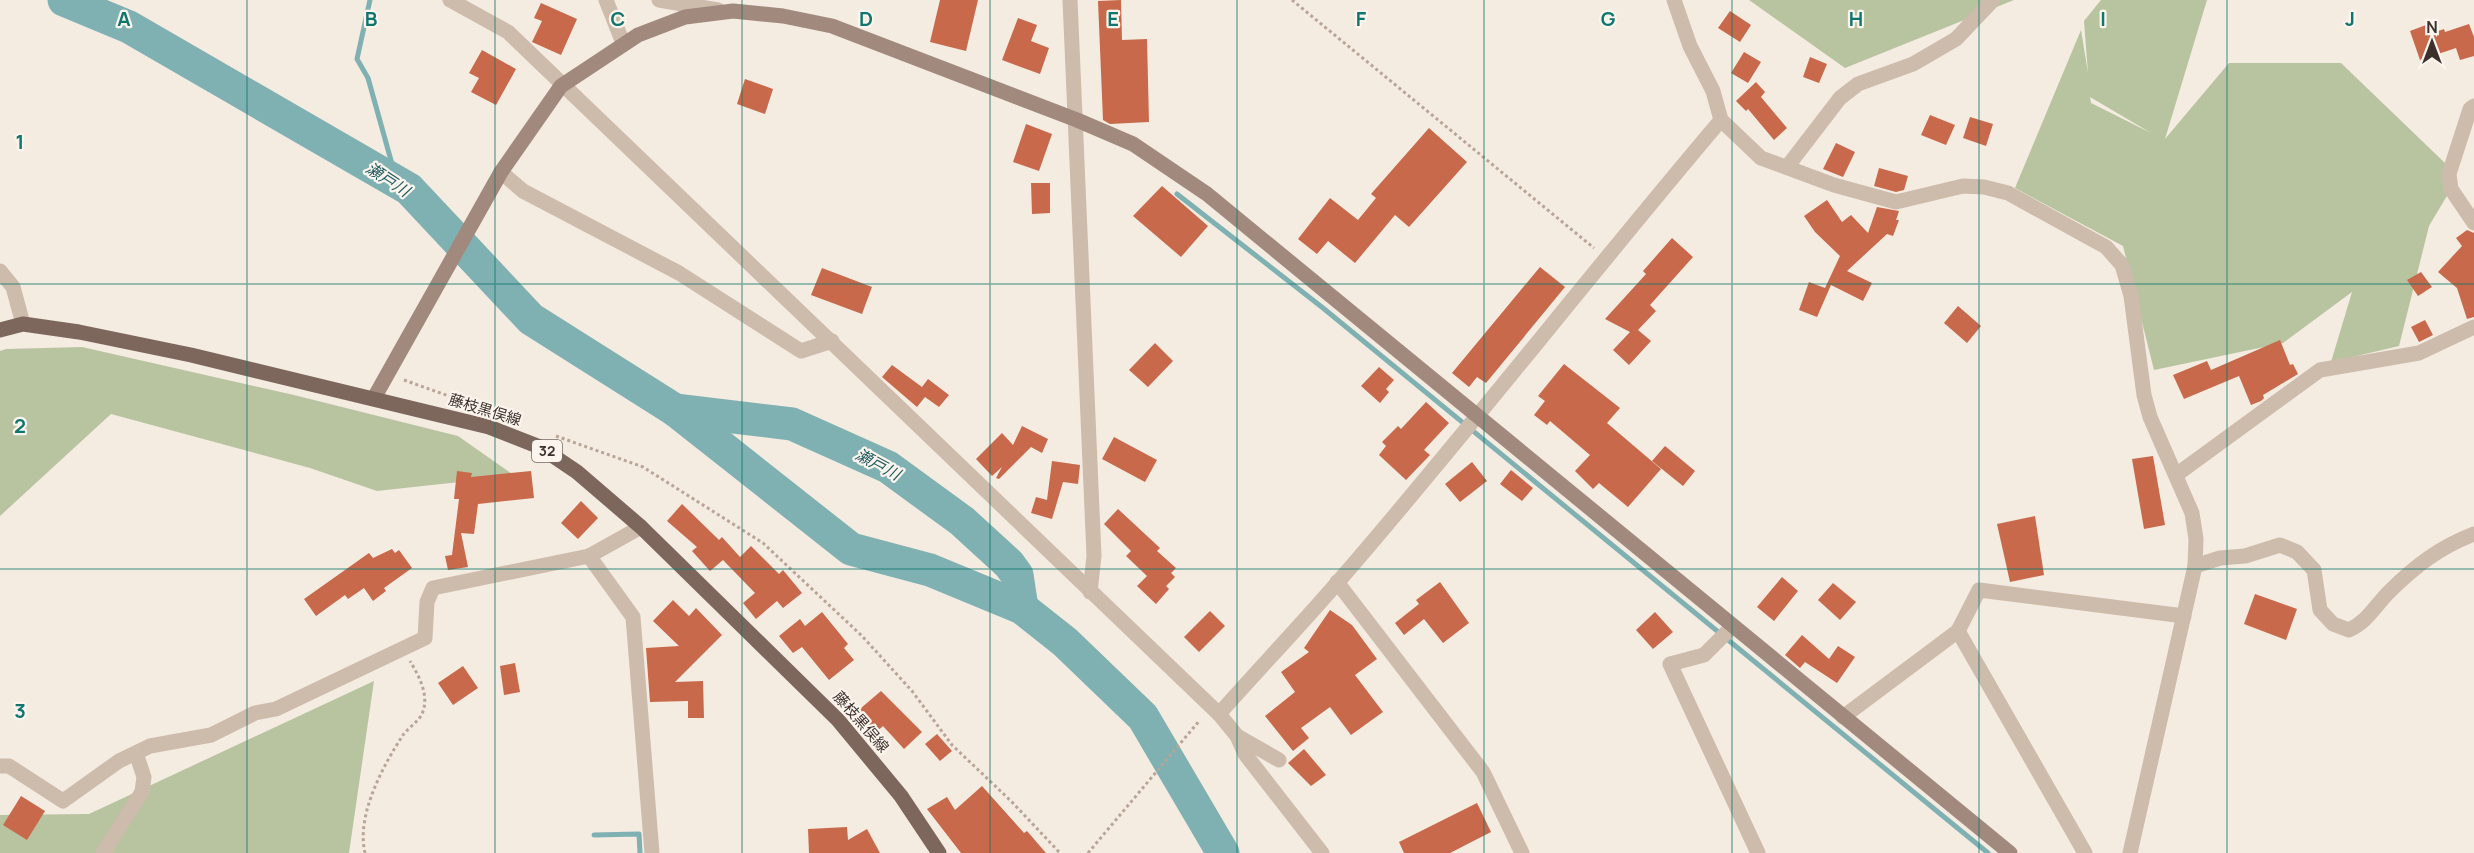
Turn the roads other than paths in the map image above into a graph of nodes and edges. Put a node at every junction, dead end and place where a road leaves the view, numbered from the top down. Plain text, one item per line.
1 (450, 0) edge
2 (606, 0) edge
3 (658, 0) edge
4 (1070, 0) edge
5 (1674, 0) edge
6 (1992, 0) edge
7 (733, 11) junction
8 (624, 43) junction
9 (561, 86) junction
10 (2474, 105) edge
11 (1077, 120) junction
12 (1721, 120) junction
13 (1787, 167) junction
14 (501, 172) junction
15 (2474, 223) edge
16 (0, 271) edge
17 (23, 324) junction
18 (2474, 328) edge
19 (0, 330) edge
20 (832, 341) junction
21 (374, 398) junction
22 (1478, 416) junction
23 (2175, 475) junction
24 (640, 527) junction
25 (2474, 534) edge
26 (589, 556) junction
27 (2195, 566) junction
28 (1337, 582) junction
29 (1090, 592) junction
30 (2184, 616) junction
31 (1733, 626) junction
32 (1958, 631) junction
33 (1212, 714) junction
34 (1843, 717) junction
35 (1238, 736) junction
36 (136, 753) junction
37 (1279, 760) dead end
38 (0, 766) edge
39 (103, 853) edge
40 (652, 853) edge
41 (939, 853) edge
42 (1322, 853) edge
43 (1522, 853) edge
44 (1758, 853) edge
45 (2010, 853) edge
46 (2085, 853) edge
47 (2130, 853) edge

1 - 9 street
2 - 8 street
3 - 7 street
4 - 11 street
5 - 12 street
6 - 13 street
7 - 8 street
7 - 11 street
8 - 9 street
9 - 14 street
9 - 20 street
10 - 15 street
11 - 22 street
11 - 29 street
12 - 13 street
12 - 22 street
13 - 23 street
14 - 20 street
14 - 21 street
16 - 17 street
17 - 19 main road, 藤枝黒俣線 / 32
17 - 21 main road, 藤枝黒俣線 / 32
18 - 23 street
20 - 29 street
21 - 24 main road, 藤枝黒俣線 / 32
22 - 28 street
22 - 31 street
23 - 27 street
24 - 26 street
24 - 41 main road, 藤枝黒俣線 / 32
25 - 27 street
26 - 36 street
26 - 40 street
27 - 30 street
28 - 33 street
28 - 43 street
29 - 33 street
30 - 32 street
30 - 47 street
31 - 34 street
31 - 44 street
32 - 34 street
32 - 46 street
33 - 35 street
34 - 45 street
35 - 37 street
35 - 42 street
36 - 38 street
36 - 39 street

